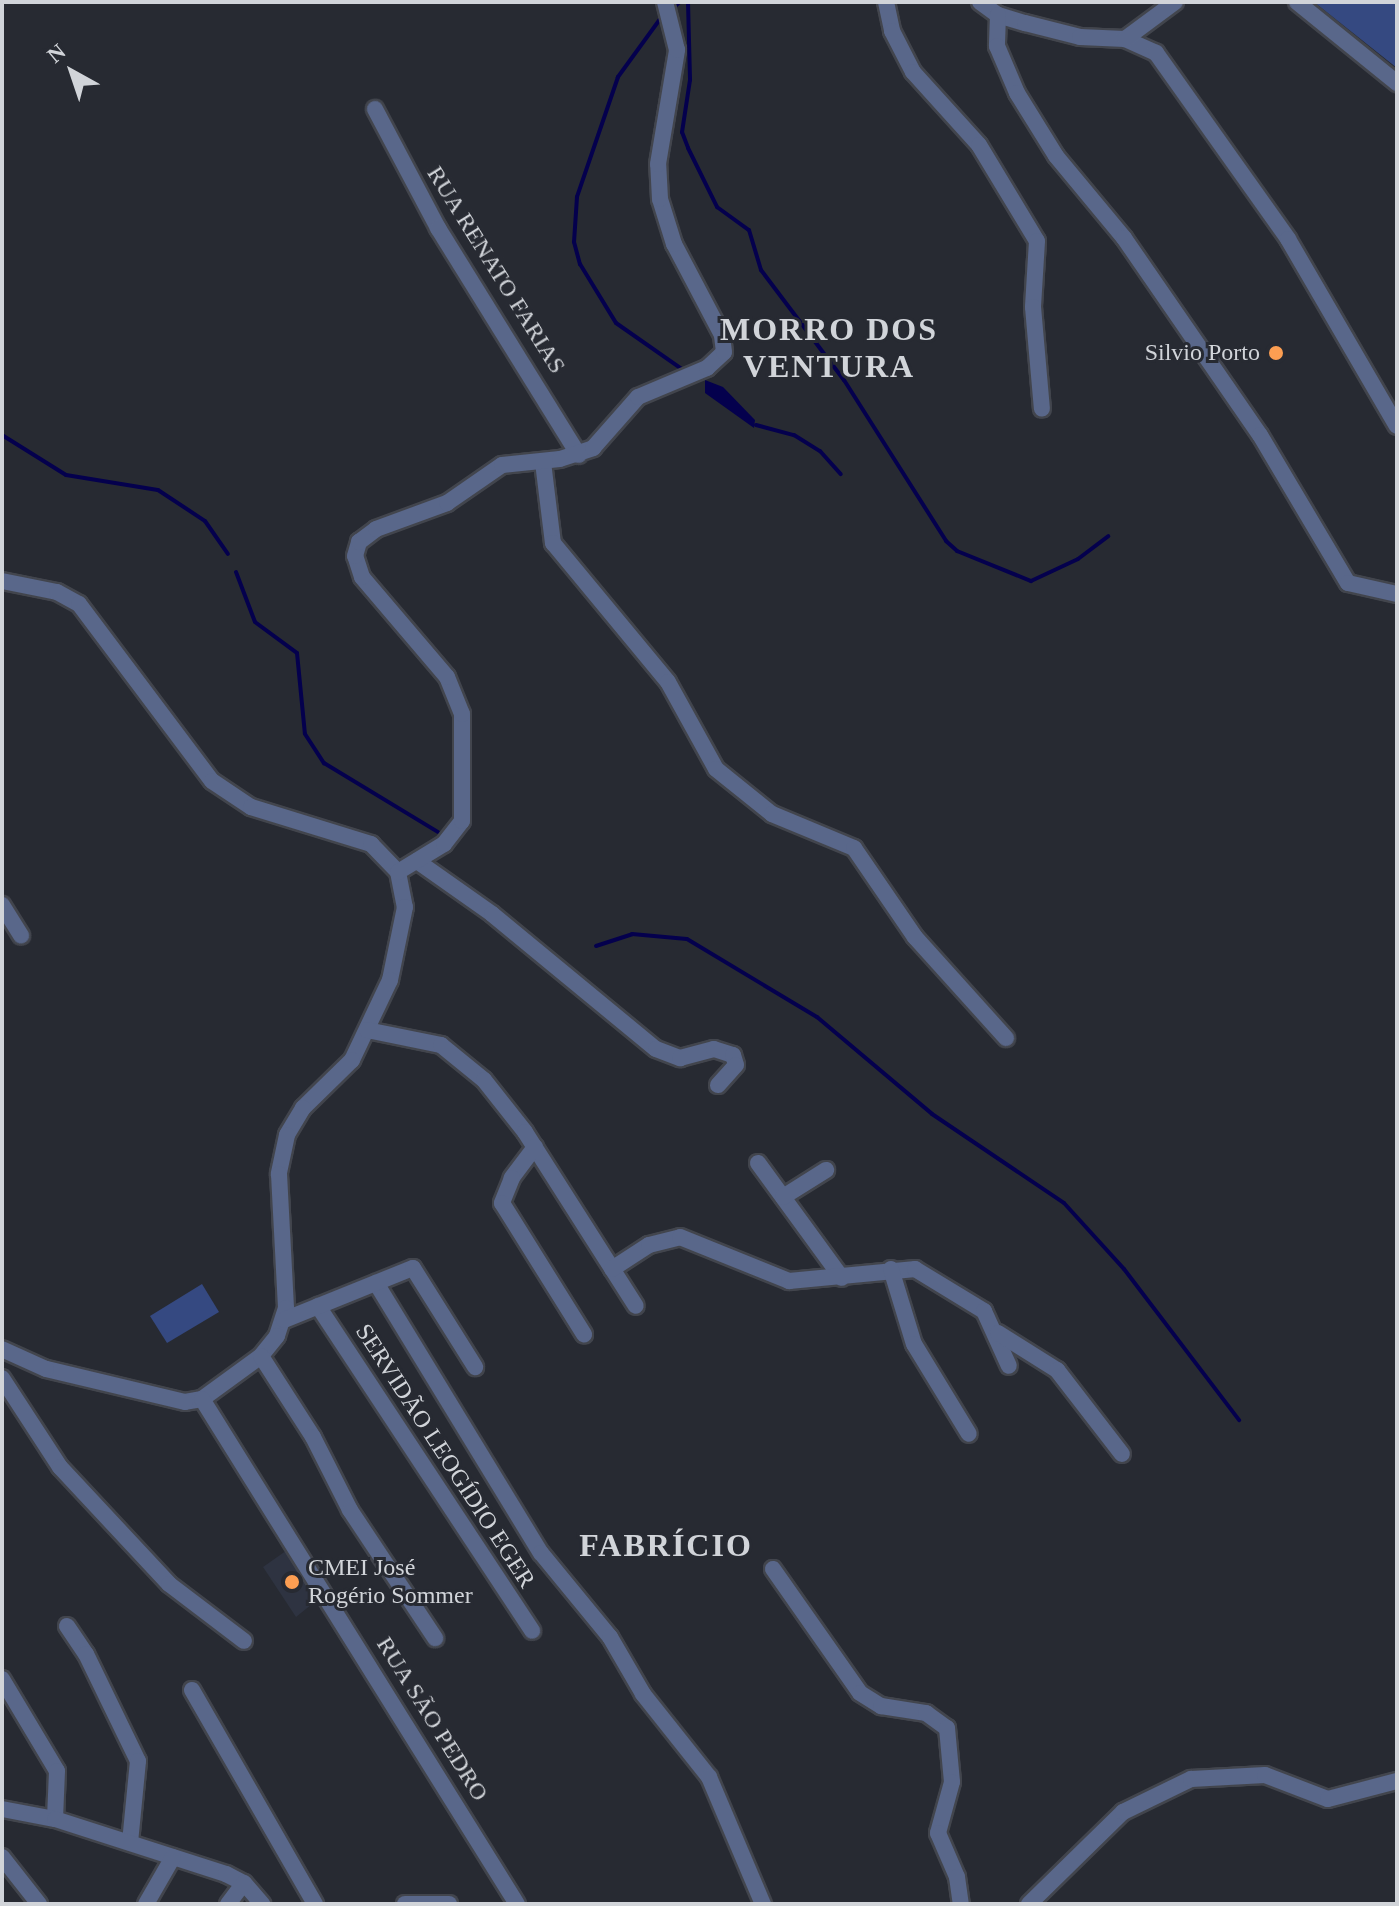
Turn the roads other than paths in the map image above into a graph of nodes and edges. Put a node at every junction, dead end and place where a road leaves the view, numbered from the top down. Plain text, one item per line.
1 (665, 2) edge
2 (886, 2) edge
3 (980, 2) edge
4 (1175, 2) edge
5 (1297, 2) edge
6 (998, 15) junction
7 (1125, 39) junction
8 (1397, 83) edge
9 (375, 109) dead end
10 (1042, 409) dead end
11 (1397, 426) edge
12 (579, 455) junction
13 (543, 462) junction
14 (2, 581) edge
15 (1397, 594) edge
16 (417, 861) junction
17 (398, 872) junction
18 (2, 905) edge
19 (21, 936) dead end
20 (367, 1030) junction
21 (1006, 1038) dead end
22 (718, 1085) dead end
23 (535, 1147) junction
24 (758, 1163) dead end
25 (826, 1170) dead end
26 (783, 1197) junction
27 (612, 1269) junction
28 (891, 1269) junction
29 (842, 1278) junction
30 (376, 1283) junction
31 (318, 1306) junction
32 (636, 1306) dead end
33 (284, 1320) junction
34 (998, 1333) junction
35 (584, 1334) dead end
36 (2, 1349) edge
37 (261, 1356) junction
38 (1009, 1366) dead end
39 (475, 1367) dead end
40 (2, 1378) edge
41 (202, 1399) junction
42 (969, 1434) dead end
43 (1122, 1454) dead end
44 (773, 1569) dead end
45 (67, 1626) dead end
46 (532, 1631) dead end
47 (435, 1638) dead end
48 (244, 1641) dead end
49 (2, 1679) edge
50 (192, 1690) dead end
51 (1397, 1781) edge
52 (2, 1809) edge
53 (55, 1819) junction
54 (130, 1843) junction
55 (173, 1857) junction
56 (6, 1868) edge
57 (244, 1883) junction
58 (39, 1904) edge
59 (146, 1904) edge
60 (228, 1904) edge
61 (262, 1904) edge
62 (315, 1904) edge
63 (405, 1904) edge
64 (449, 1904) edge
65 (517, 1904) edge
66 (763, 1904) edge
67 (961, 1904) edge
68 (1029, 1904) edge

1 - 12 street
2 - 10 street
3 - 6 street
4 - 7 street
5 - 8 street
6 - 7 street
6 - 15 street
7 - 11 street
9 - 12 street, RUA RENATO FARIAS
12 - 13 street
13 - 16 street
13 - 21 street
14 - 17 street
16 - 17 street
16 - 22 street
17 - 20 street
18 - 19 street
20 - 23 street
20 - 33 street
23 - 27 street
23 - 35 street
24 - 26 street
25 - 26 street
26 - 29 street
27 - 29 street
27 - 32 street
28 - 29 street
28 - 34 street
28 - 42 street
30 - 31 street
30 - 39 street
30 - 66 street
31 - 33 street
31 - 46 street, SERVIDÃO LEOGÍDIO EGER
33 - 37 street
34 - 38 street
34 - 43 street
36 - 41 street
37 - 41 street
37 - 47 street
40 - 48 street
41 - 65 street, RUA SÃO PEDRO
44 - 67 street
45 - 54 street
49 - 53 street
50 - 62 street
51 - 68 street
52 - 53 street
53 - 54 street
54 - 55 street
55 - 57 street
55 - 59 street
56 - 58 street
57 - 60 street
57 - 61 street
63 - 64 street

